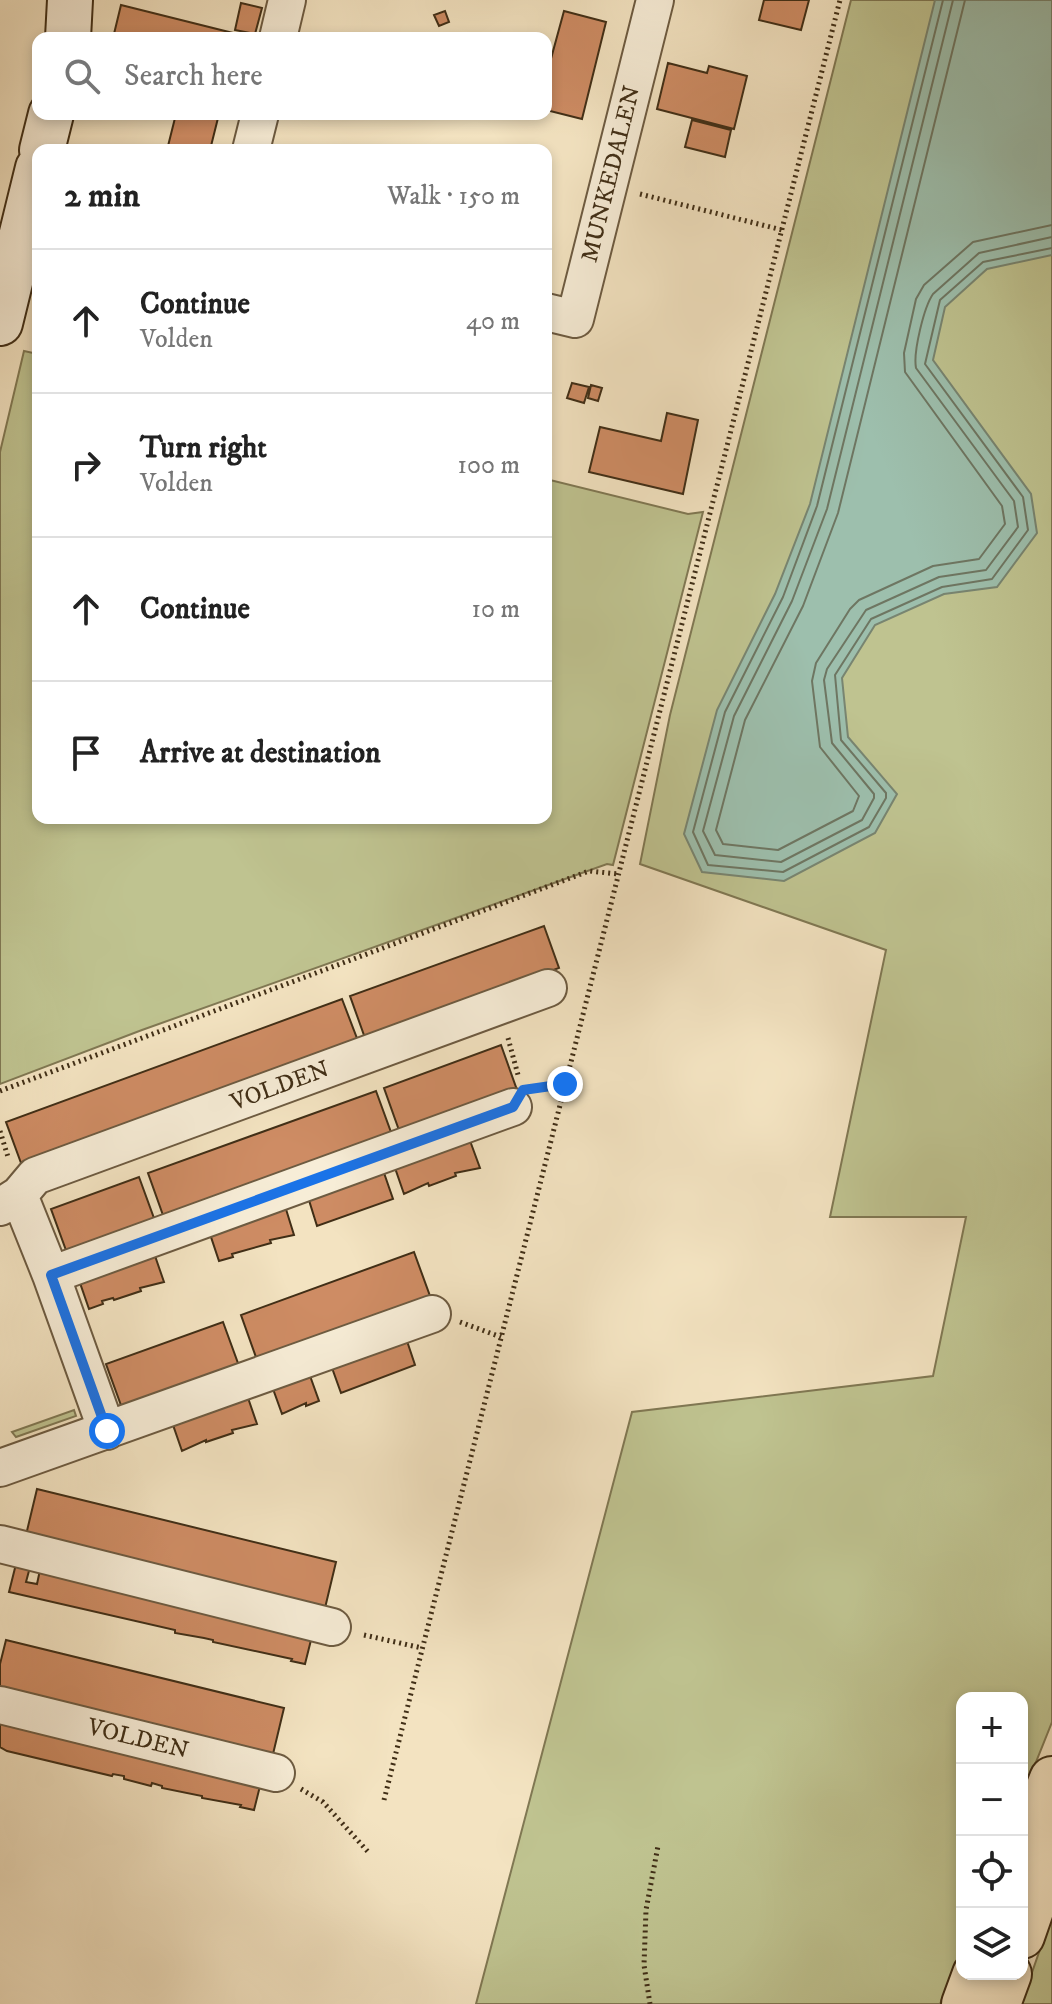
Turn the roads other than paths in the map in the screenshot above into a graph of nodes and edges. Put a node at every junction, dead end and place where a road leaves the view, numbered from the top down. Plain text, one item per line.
1 (70, 0) edge
2 (287, 0) edge
3 (655, 0) edge
4 (68, 32) edge
5 (279, 32) edge
6 (50, 120) edge
7 (258, 120) edge
8 (44, 144) edge
9 (252, 144) edge
10 (32, 192) edge
11 (552, 313) edge
12 (0, 323) edge
13 (548, 988) dead end
14 (518, 1099) road end
15 (9, 1201) edge
16 (51, 1275) junction
17 (432, 1314) dead end
18 (107, 1431) junction
19 (0, 1468) edge
20 (0, 1544) edge
21 (332, 1627) road end
22 (0, 1705) edge
23 (276, 1773) road end
24 (1052, 1779) edge
25 (1028, 1840) edge
26 (1052, 1850) edge
27 (1028, 1919) edge
28 (973, 1980) edge
29 (1007, 1980) edge
30 (964, 2004) edge
31 (998, 2004) edge

1 - 4 street
2 - 5 street
3 - 11 street, MUNKEDALEN
6 - 8 street
7 - 9 street
10 - 12 street
13 - 15 street, VOLDEN
14 - 16 street
15 - 16 street, VOLDEN
16 - 18 street, VOLDEN
17 - 18 street
18 - 19 street
20 - 21 street
22 - 23 street, VOLDEN
24 - 25 highway
26 - 27 highway
28 - 30 highway
29 - 31 highway

